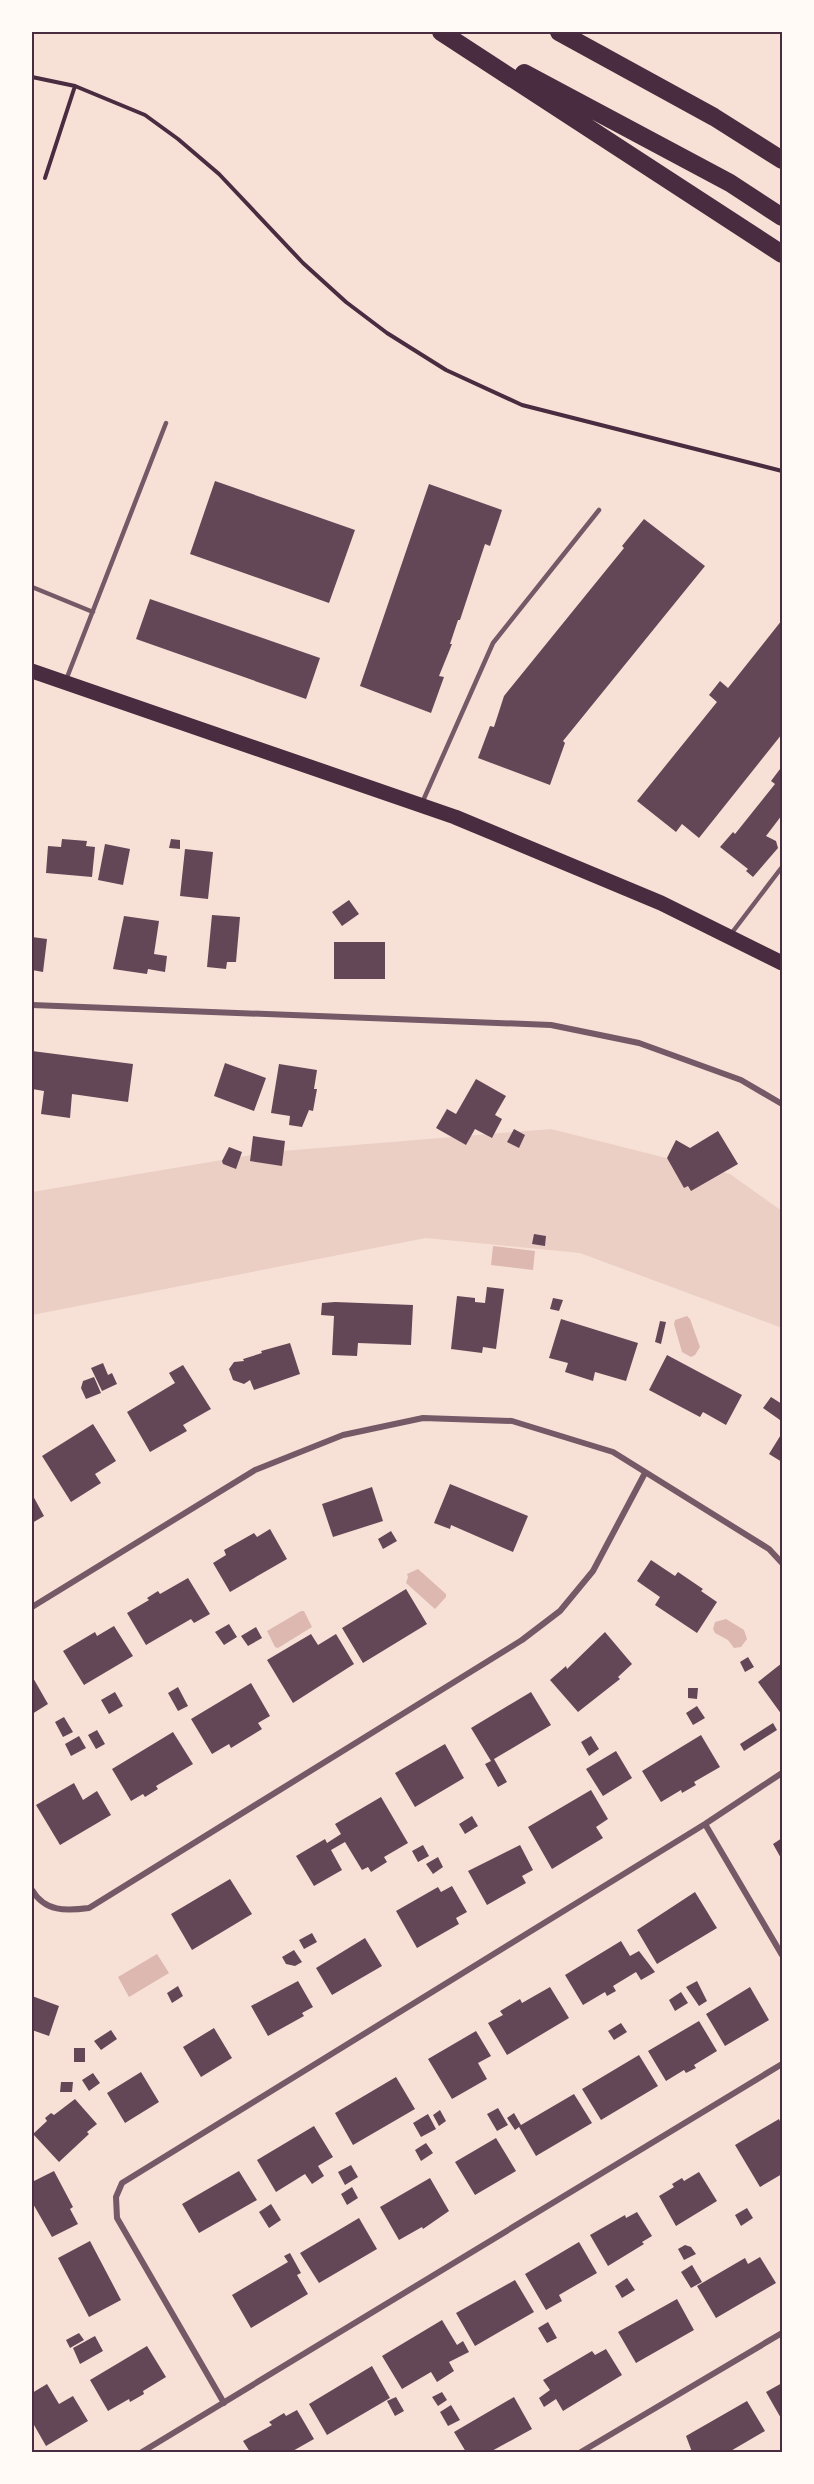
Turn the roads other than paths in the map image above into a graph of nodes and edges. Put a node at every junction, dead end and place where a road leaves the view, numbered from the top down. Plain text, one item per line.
1 (441, 32) edge
2 (446, 32) edge
3 (560, 32) edge
4 (783, 160) edge
5 (783, 217) edge
6 (783, 254) edge
7 (166, 423) dead end
8 (599, 510) dead end
9 (32, 587) edge
10 (93, 612) junction
11 (32, 671) edge
12 (65, 682) junction
13 (421, 806) junction
14 (783, 867) edge
15 (729, 936) junction
16 (783, 963) edge
17 (32, 1005) edge
18 (783, 1104) edge
19 (645, 1473) junction
20 (783, 1563) edge
21 (32, 1607) edge
22 (783, 1773) edge
23 (705, 1824) junction
24 (32, 1890) edge
25 (783, 1955) edge
26 (783, 2064) edge
27 (783, 2334) edge
28 (224, 2403) junction
29 (142, 2452) edge
30 (581, 2452) edge

1 - 6 highway
2 - 5 highway
3 - 4 highway
7 - 10 lane
8 - 13 lane
9 - 10 lane
10 - 12 lane
11 - 12 main road
12 - 13 main road
13 - 15 main road
14 - 15 lane
15 - 16 main road
17 - 18 street
19 - 20 street
19 - 21 street
19 - 24 street
22 - 23 street
23 - 25 street
23 - 28 street
26 - 28 street
27 - 30 street
28 - 29 street

